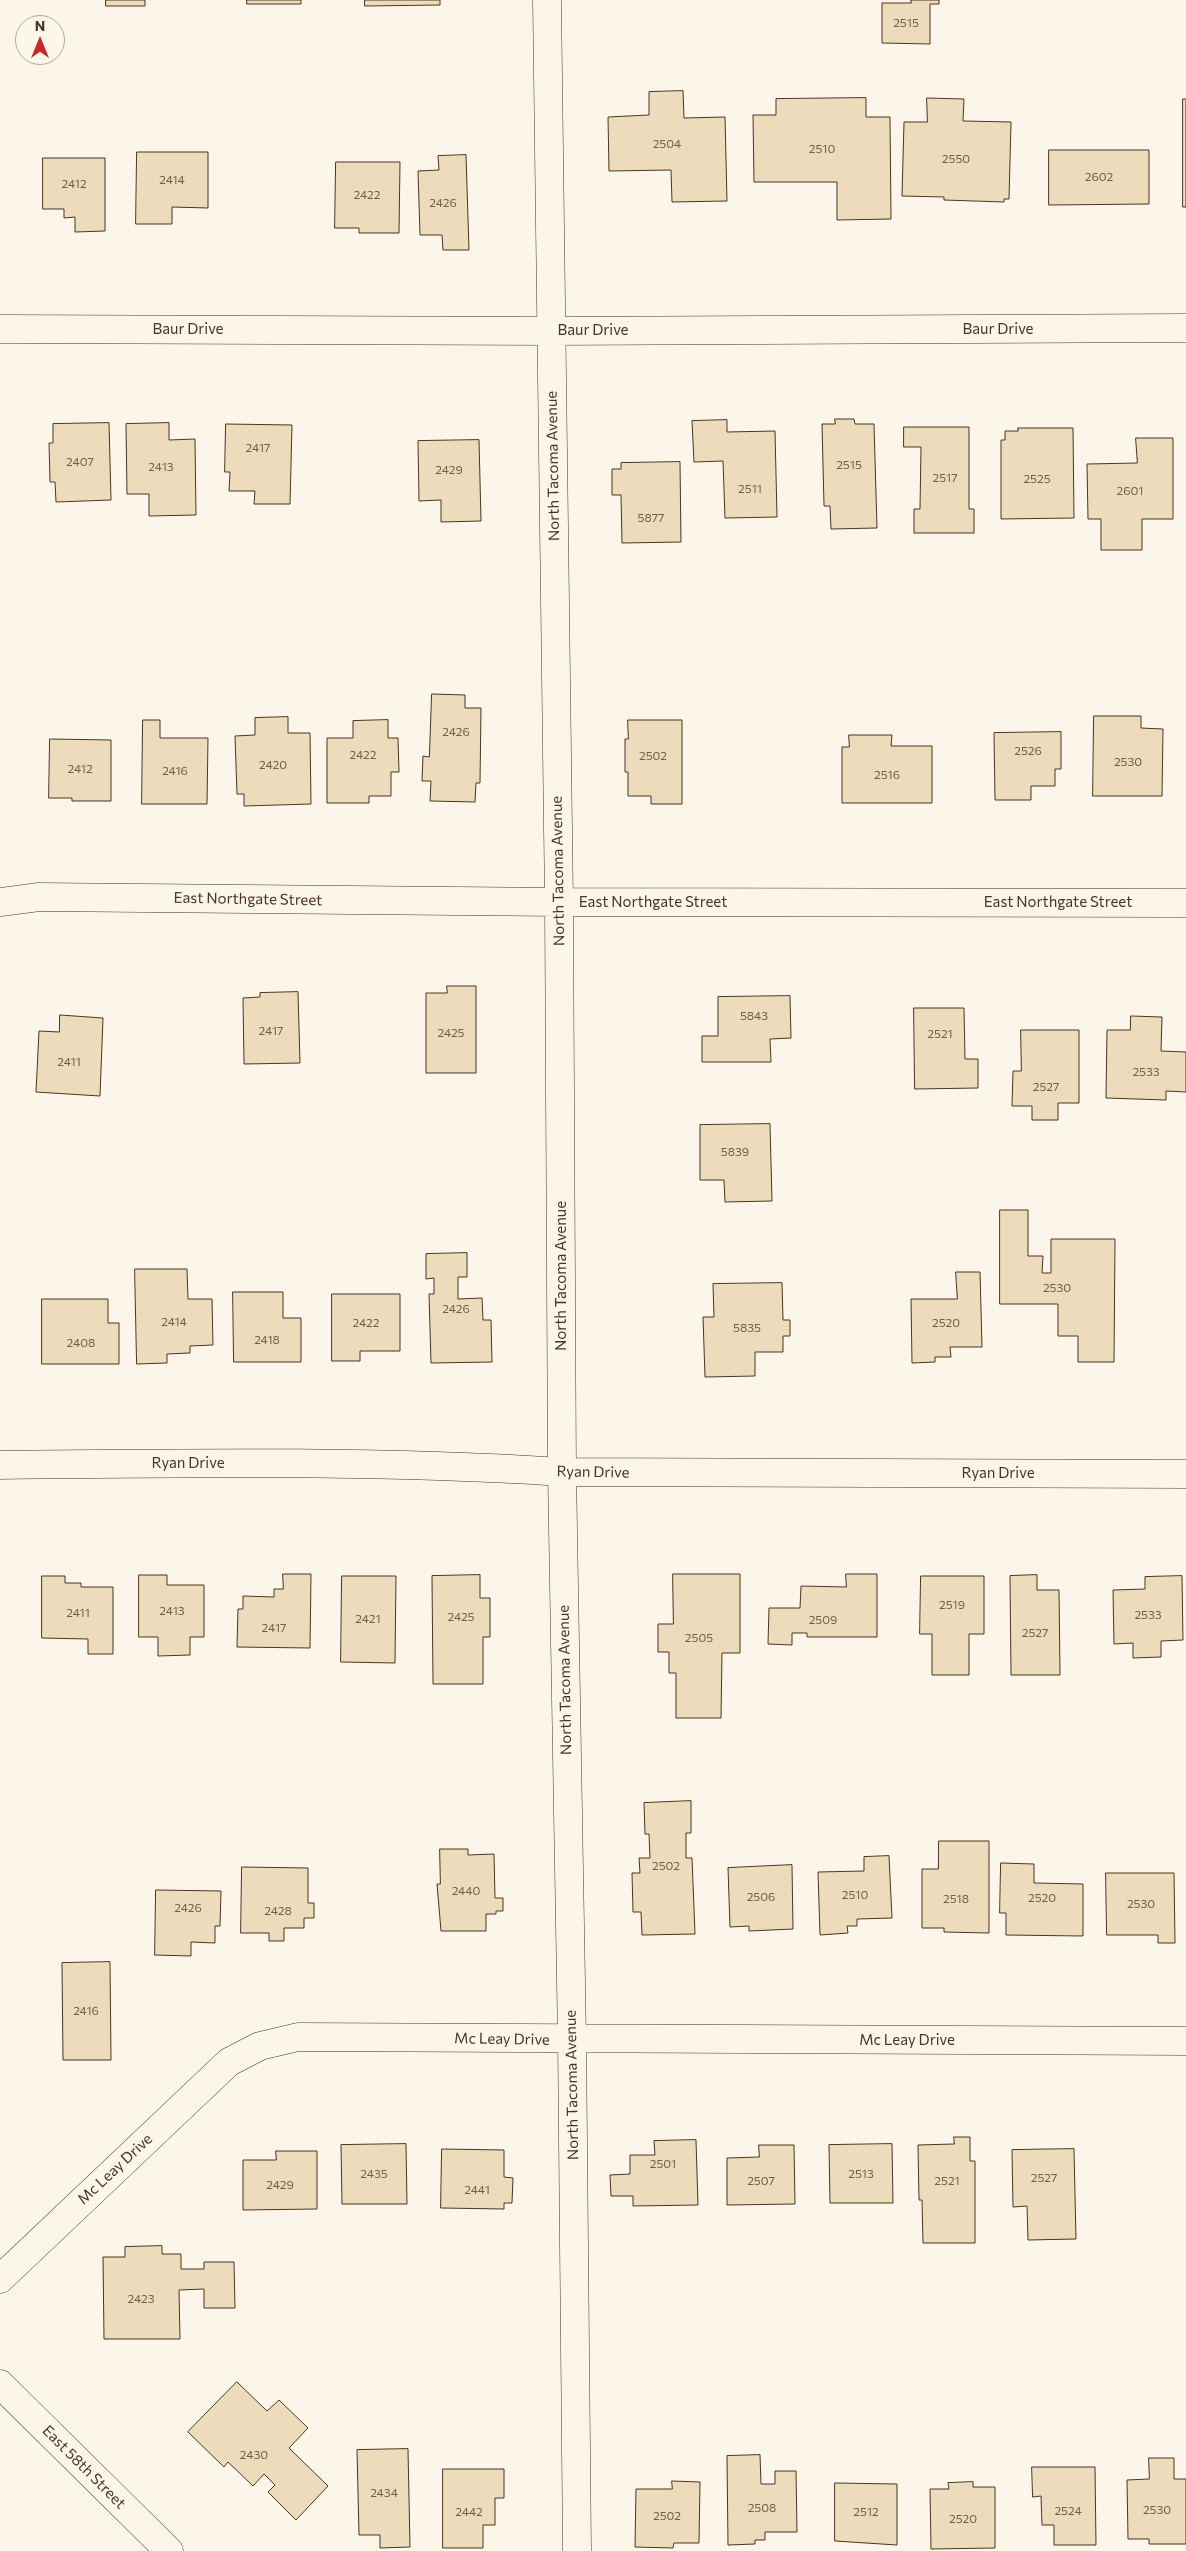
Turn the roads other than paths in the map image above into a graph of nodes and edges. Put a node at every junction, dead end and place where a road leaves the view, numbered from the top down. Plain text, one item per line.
1 (547, 0) edge
2 (0, 328) edge
3 (1186, 328) edge
4 (551, 330) junction
5 (0, 902) edge
6 (559, 902) junction
7 (1186, 903) edge
8 (0, 1465) edge
9 (562, 1472) junction
10 (1186, 1474) edge
11 (572, 2039) junction
12 (1186, 2041) edge
13 (0, 2278) edge
14 (0, 2384) edge
15 (169, 2551) edge
16 (577, 2551) edge

1 - 4 street, North Tacoma Avenue
2 - 4 street, Baur Drive
3 - 4 street, Baur Drive
4 - 6 street, North Tacoma Avenue
5 - 6 street, East Northgate Street
6 - 7 street, East Northgate Street
6 - 9 street, North Tacoma Avenue
8 - 9 street, Ryan Drive
9 - 10 street, Ryan Drive
9 - 11 street, North Tacoma Avenue
11 - 12 street, Mc Leay Drive
11 - 13 street, Mc Leay Drive
11 - 16 street, North Tacoma Avenue
14 - 15 street, East 58th Street

